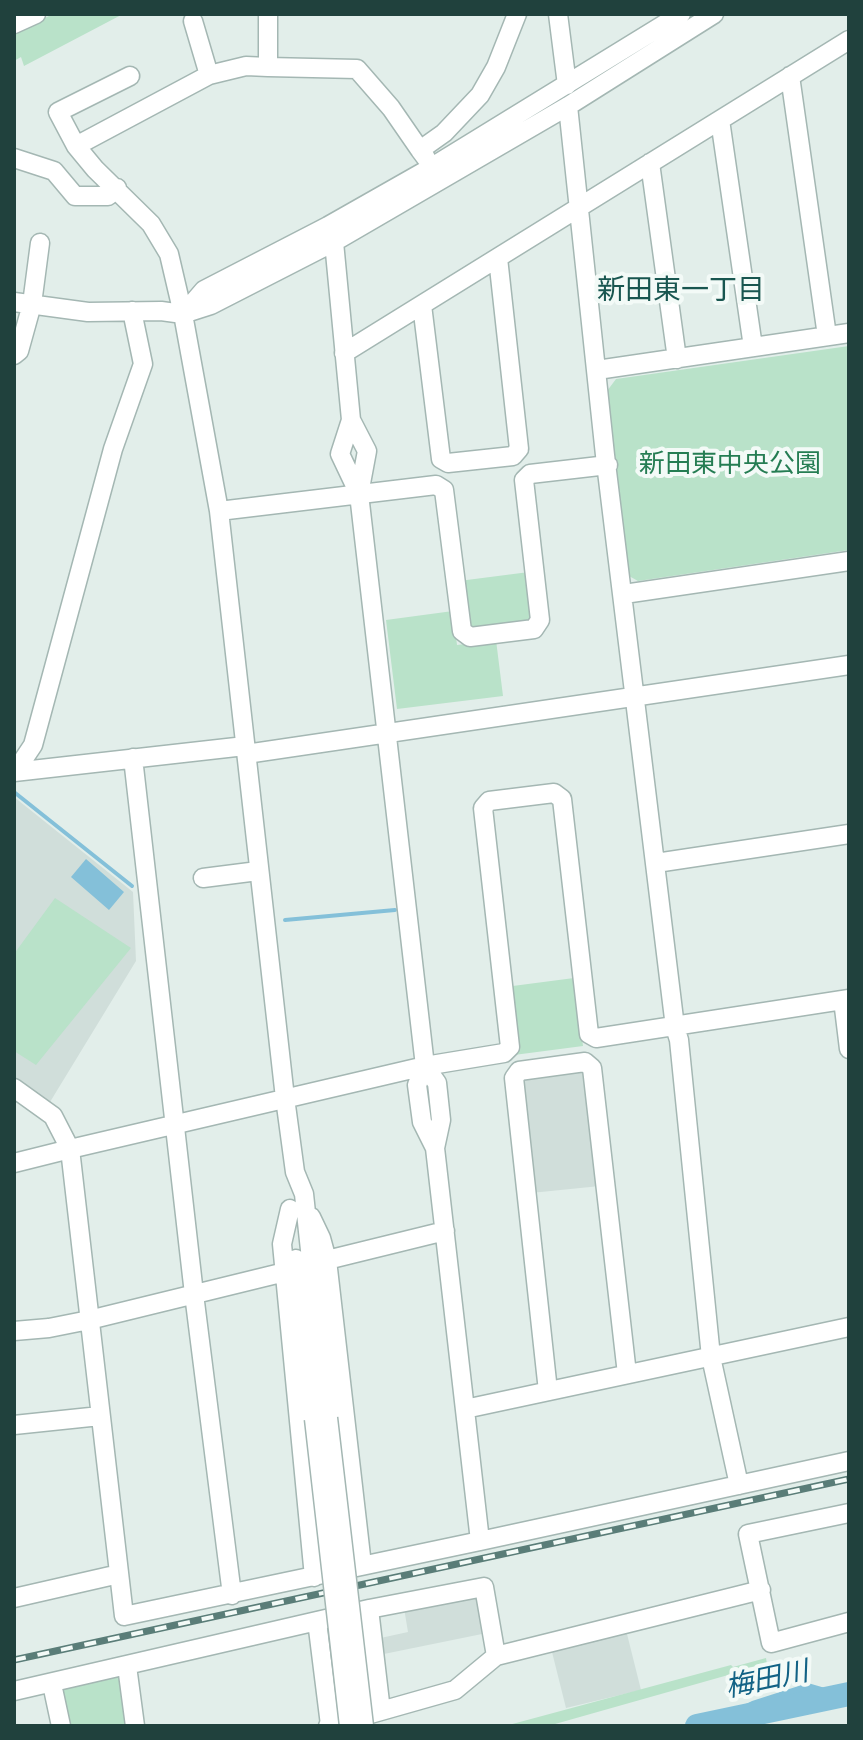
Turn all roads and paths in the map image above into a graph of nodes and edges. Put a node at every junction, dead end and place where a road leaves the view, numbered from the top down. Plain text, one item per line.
1 (36, 14) edge
2 (268, 14) edge
3 (517, 14) edge
4 (558, 14) edge
5 (681, 14) edge
6 (714, 14) edge
7 (193, 21) dead end
8 (14, 24) edge
9 (849, 40) edge
10 (268, 67) junction
11 (209, 75) junction
12 (130, 76) dead end
13 (790, 76) junction
14 (567, 85) junction
15 (568, 106) junction
16 (720, 120) junction
17 (76, 146) junction
18 (420, 150) junction
19 (14, 158) edge
20 (650, 163) junction
21 (432, 167) junction
22 (117, 188) junction
23 (578, 208) junction
24 (334, 242) junction
25 (40, 243) dead end
26 (498, 258) junction
27 (23, 303) edge
28 (422, 305) junction
29 (132, 311) junction
30 (183, 314) junction
31 (849, 333) edge
32 (827, 336) junction
33 (753, 347) junction
34 (344, 353) junction
35 (14, 355) edge
36 (677, 359) junction
37 (597, 370) junction
38 (608, 465) junction
39 (359, 494) junction
40 (219, 511) junction
41 (849, 561) edge
42 (624, 594) junction
43 (849, 665) edge
44 (636, 697) junction
45 (388, 733) junction
46 (245, 750) junction
47 (133, 758) junction
48 (14, 772) edge
49 (849, 834) edge
50 (656, 863) junction
51 (258, 871) junction
52 (203, 878) dead end
53 (846, 1000) edge
54 (675, 1027) junction
55 (849, 1049) edge
56 (425, 1066) junction
57 (14, 1088) edge
58 (285, 1098) junction
59 (175, 1124) junction
60 (70, 1149) junction
61 (14, 1163) edge
62 (298, 1208) junction
63 (445, 1231) junction
64 (327, 1260) junction
65 (285, 1272) junction
66 (194, 1294) junction
67 (89, 1320) junction
68 (849, 1327) edge
69 (14, 1331) edge
70 (711, 1357) junction
71 (627, 1374) junction
72 (548, 1391) junction
73 (465, 1409) junction
74 (100, 1416) junction
75 (321, 1418) junction
76 (14, 1425) edge
77 (849, 1461) edge
78 (739, 1485) junction
79 (849, 1513) edge
80 (480, 1541) junction
81 (362, 1565) junction
82 (119, 1574) junction
83 (314, 1577) junction
84 (761, 1590) junction
85 (232, 1595) junction
86 (14, 1598) edge
87 (369, 1609) junction
88 (317, 1621) junction
89 (849, 1622) edge
90 (496, 1656) junction
91 (127, 1666) junction
92 (52, 1684) junction
93 (14, 1691) edge
94 (381, 1711) junction
95 (61, 1726) edge
96 (135, 1726) edge
97 (329, 1726) edge
98 (349, 1726) edge
99 (364, 1726) edge

1 - 8 street
2 - 10 street
3 - 18 street
4 - 14 street
5 - 14 street
6 - 15 street
7 - 11 street
9 - 13 street
10 - 11 street
10 - 18 street
11 - 17 street
12 - 17 street
13 - 16 street
13 - 32 street
14 - 21 street
15 - 23 street
15 - 24 street
16 - 20 street
16 - 33 street
17 - 22 street
18 - 21 street
19 - 22 street
20 - 23 street
20 - 36 street
21 - 30 street
22 - 30 street
23 - 26 street
23 - 37 street
24 - 30 street
24 - 34 street
25 - 27 street
26 - 28 street
26 - 28 street
27 - 29 street
27 - 35 street
28 - 34 street
29 - 30 street
29 - 48 street
30 - 40 street
31 - 32 street
32 - 33 street
33 - 36 street
34 - 39 street
36 - 37 street
37 - 38 street
38 - 39 street
38 - 42 street
39 - 40 street
39 - 45 street
40 - 46 street
41 - 42 street
42 - 44 street
43 - 44 street
44 - 45 street
44 - 50 street
45 - 46 street
45 - 56 street
46 - 47 street
46 - 51 street
47 - 48 street
47 - 59 street
49 - 50 street
50 - 54 street
51 - 52 street
51 - 58 street
53 - 54 street
53 - 55 street
54 - 56 street
54 - 70 street
56 - 58 street
56 - 63 street
57 - 60 street
58 - 59 street
58 - 62 street
59 - 60 street
59 - 66 street
60 - 61 street
60 - 67 street
62 - 64 street
62 - 65 street
62 - 75 street
63 - 64 street
63 - 73 street
64 - 81 street
65 - 66 street
65 - 83 street
66 - 67 street
66 - 85 street
67 - 69 street
67 - 74 street
68 - 70 street
70 - 71 street
70 - 78 street
71 - 72 street
71 - 72 street
72 - 73 street
73 - 80 street
74 - 76 street
74 - 82 street
75 - 98 street, bridge
75 - 99 street, bridge
77 - 78 street
78 - 80 street
79 - 84 street
80 - 81 street
81 - 83 street
82 - 85 street
82 - 86 street
83 - 85 street
84 - 89 street
84 - 90 street
87 - 88 street
87 - 90 street
87 - 94 street
88 - 91 street
88 - 97 street
90 - 94 street
91 - 92 street
91 - 96 street
92 - 93 street
92 - 95 street
94 - 97 street

